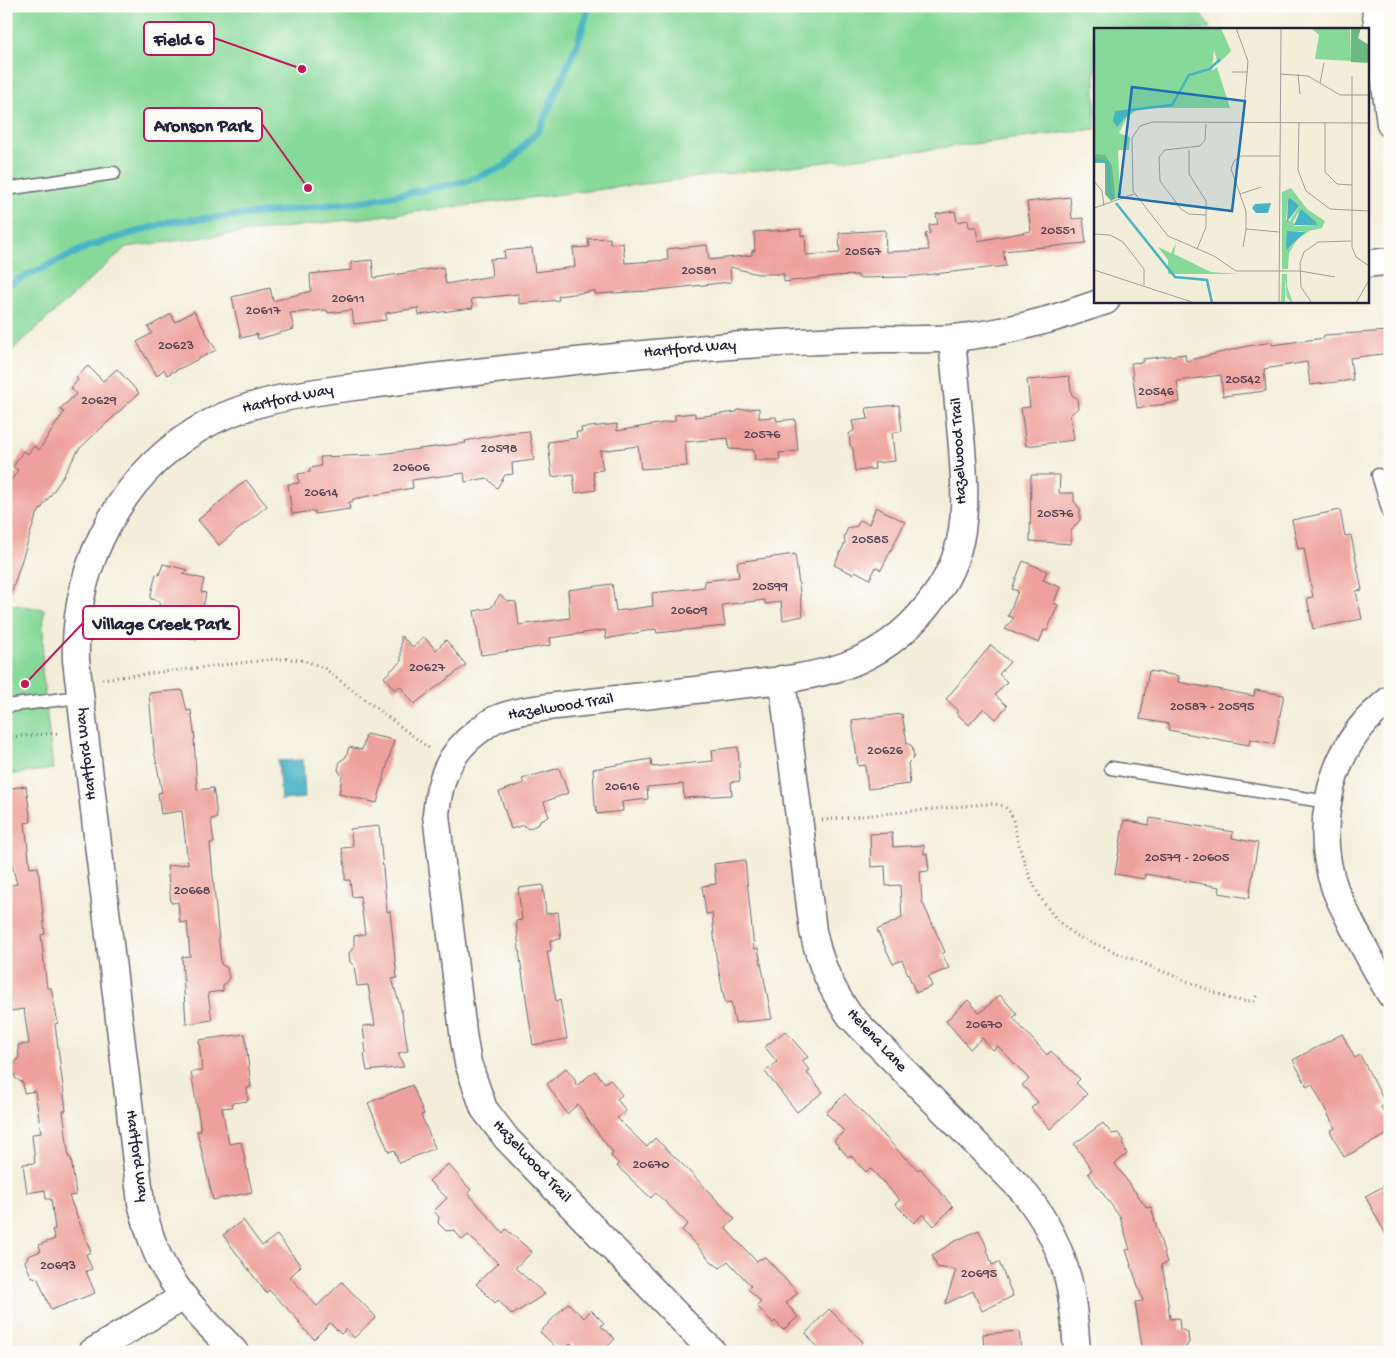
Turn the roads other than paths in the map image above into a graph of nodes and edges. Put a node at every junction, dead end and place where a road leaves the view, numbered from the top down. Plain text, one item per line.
1 (1375, 6) edge
2 (1390, 124) edge
3 (114, 173) dead end
4 (6, 189) edge
5 (1390, 261) edge
6 (1368, 264) edge
7 (1103, 302) edge
8 (952, 338) junction
9 (1378, 475) dead end
10 (1390, 516) edge
11 (782, 680) junction
12 (88, 688) junction
13 (1390, 699) edge
14 (6, 706) edge
15 (1111, 768) dead end
16 (1328, 802) junction
17 (1390, 994) edge
18 (183, 1297) junction
19 (92, 1352) edge
20 (235, 1352) edge
21 (713, 1352) edge
22 (1077, 1352) edge

1 - 2 street
3 - 4 lane
5 - 6 street
7 - 8 street, Hartford Way
8 - 11 street, Hazelwood Trail
8 - 12 street, Hartford Way
9 - 10 lane
11 - 21 street, Hazelwood Trail
11 - 22 street, Helena Lane
12 - 14 lane
12 - 18 street, Hartford Way
13 - 16 street
15 - 16 lane
16 - 17 street
18 - 19 street
18 - 20 street, Hartford Way

